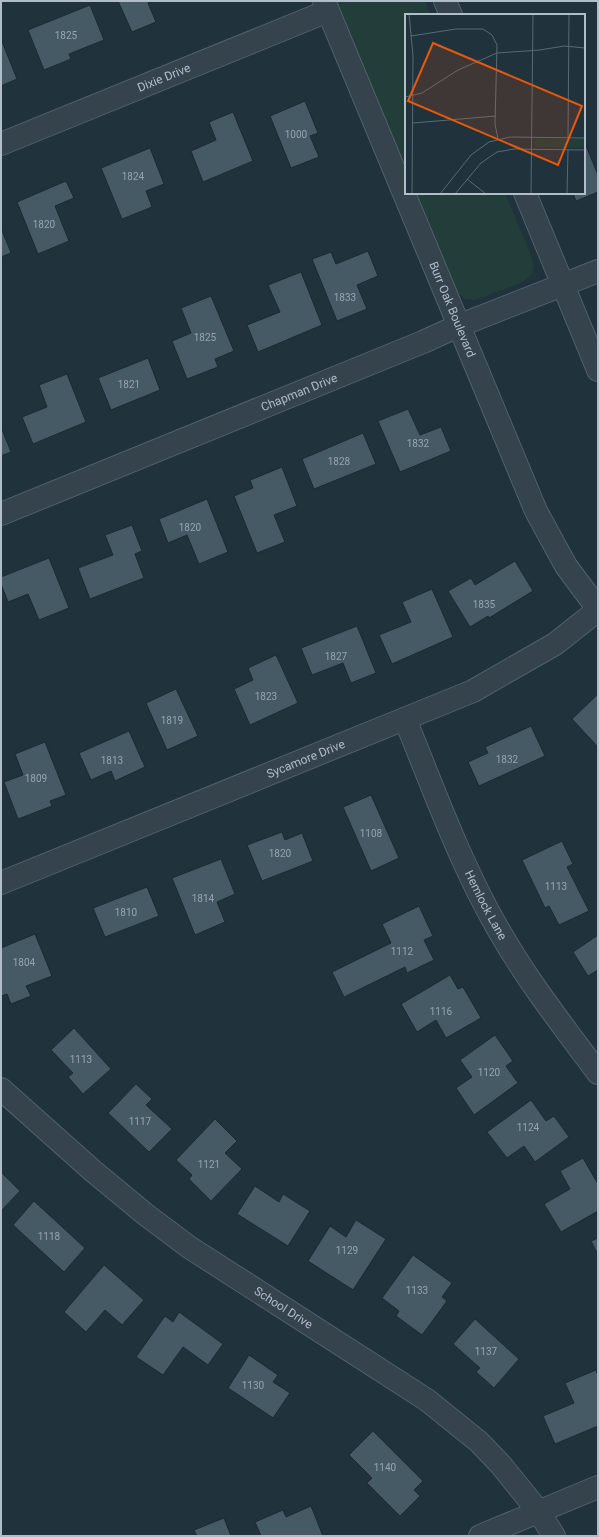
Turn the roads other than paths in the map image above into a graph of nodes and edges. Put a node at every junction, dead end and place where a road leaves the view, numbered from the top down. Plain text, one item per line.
1 (445, 1) edge
2 (326, 6) edge
3 (451, 14) edge
4 (1, 144) edge
5 (525, 194) edge
6 (598, 271) edge
7 (563, 285) junction
8 (458, 326) junction
9 (598, 370) edge
10 (1, 514) edge
11 (598, 609) edge
12 (405, 719) junction
13 (1, 883) edge
14 (598, 1073) edge
15 (1, 1089) edge
16 (598, 1487) edge
17 (539, 1512) junction
18 (480, 1536) edge
19 (554, 1536) edge

1 - 3 street
2 - 4 street, Dixie Drive
2 - 8 street, Burr Oak Boulevard
5 - 7 street
6 - 7 street, Chapman Drive
7 - 8 street, Chapman Drive
7 - 9 street
8 - 10 street, Chapman Drive
8 - 11 street, Burr Oak Boulevard
11 - 12 street, Sycamore Drive
12 - 13 street, Sycamore Drive
12 - 14 street, Hemlock Lane
15 - 17 street, School Drive
16 - 17 street
17 - 18 street
17 - 19 street, School Drive

